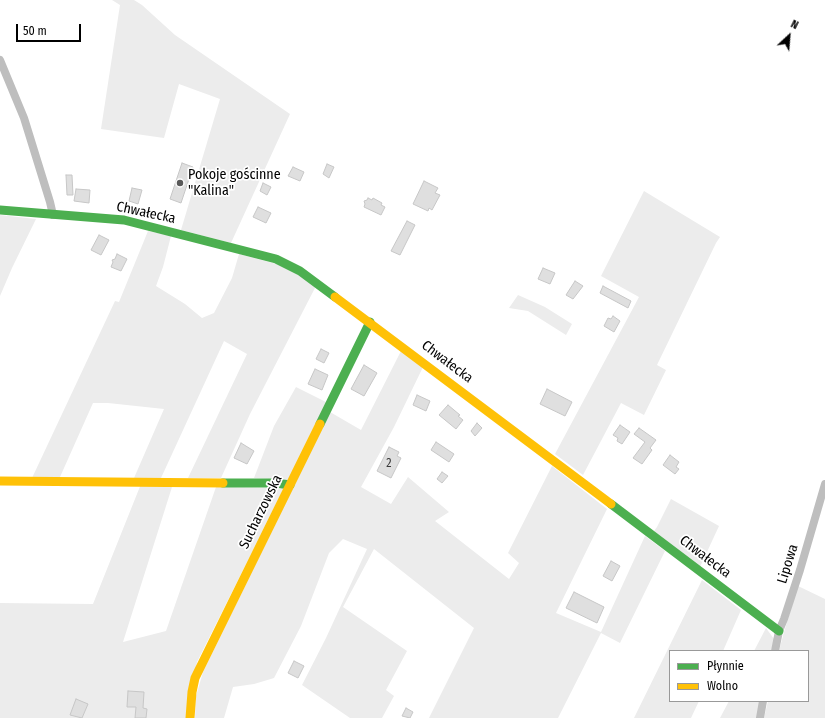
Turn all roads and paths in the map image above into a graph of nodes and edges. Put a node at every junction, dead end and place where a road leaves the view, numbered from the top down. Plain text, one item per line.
1 (0, 60) edge
2 (0, 210) edge
3 (52, 214) junction
4 (370, 322) junction
5 (0, 481) edge
6 (825, 484) edge
7 (290, 485) junction
8 (779, 631) junction
9 (774, 650) edge
10 (763, 702) edge
11 (190, 718) edge
12 (760, 718) edge

1 - 3 street
2 - 3 street, Chwałecka
3 - 4 street, Chwałecka
4 - 7 street, Sucharzowska
4 - 8 street, Chwałecka
5 - 7 street
6 - 8 street, Lipowa
7 - 11 street, Sucharzowska
8 - 9 street, Lipowa
10 - 12 street

